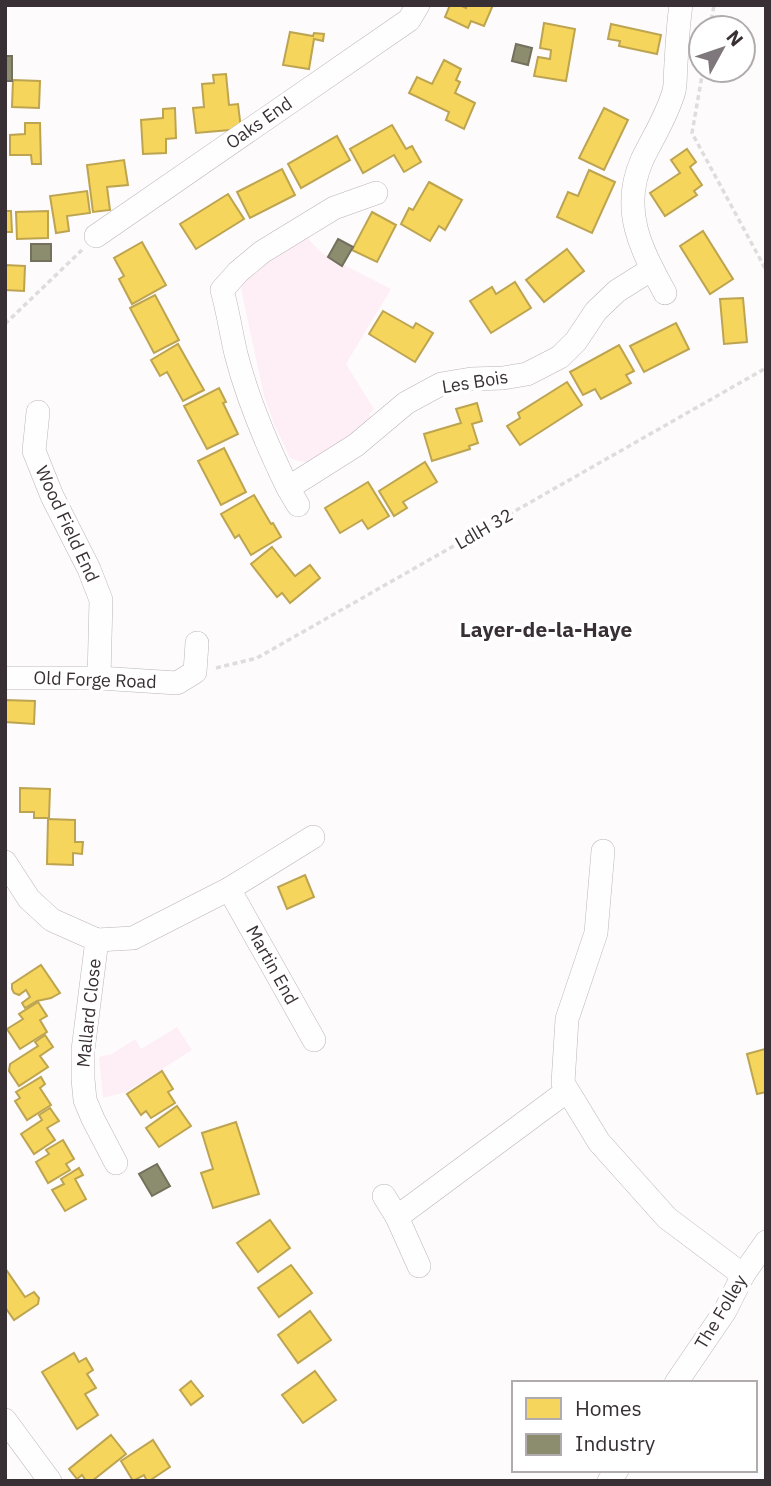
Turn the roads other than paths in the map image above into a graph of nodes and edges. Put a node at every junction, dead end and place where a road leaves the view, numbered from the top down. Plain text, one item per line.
1 (418, 5) edge
2 (681, 5) edge
3 (376, 193) dead end
4 (96, 236) road end
5 (652, 269) junction
6 (665, 293) dead end
7 (38, 412) dead end
8 (197, 643) dead end
9 (5, 678) edge
10 (99, 678) junction
11 (313, 837) dead end
12 (603, 851) dead end
13 (5, 862) edge
14 (229, 890) junction
15 (97, 940) junction
16 (314, 1040) dead end
17 (567, 1091) junction
18 (116, 1163) dead end
19 (384, 1196) dead end
20 (397, 1217) junction
21 (766, 1242) edge
22 (419, 1266) dead end
23 (743, 1275) junction
24 (677, 1381) edge
25 (5, 1420) edge
26 (50, 1481) edge

1 - 4 street, Oaks End
2 - 5 street
3 - 5 street, Les Bois
5 - 6 street
7 - 10 street, Wood Field End
8 - 10 street, Old Forge Road
9 - 10 street, Old Forge Road
11 - 14 street
12 - 17 street
13 - 15 street
14 - 15 street
14 - 16 street, Martin End
15 - 18 street, Mallard Close
17 - 20 street
17 - 23 street
19 - 20 street
20 - 22 street
21 - 23 street, The Folley
23 - 24 street, The Folley
25 - 26 street

